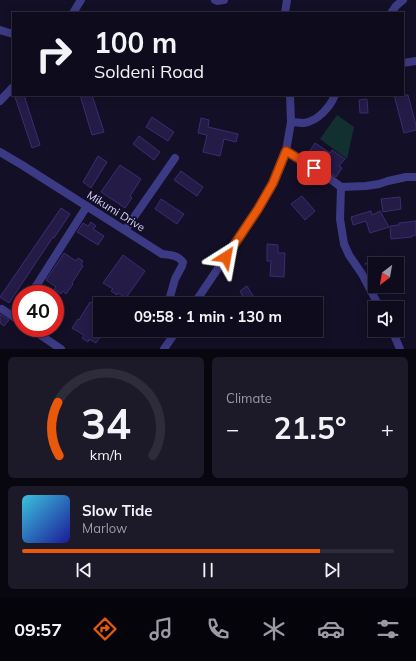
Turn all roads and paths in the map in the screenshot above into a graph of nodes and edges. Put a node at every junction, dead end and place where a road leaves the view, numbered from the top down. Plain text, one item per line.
1 (81, 0) edge
2 (215, 0) edge
3 (224, 0) edge
4 (287, 0) edge
5 (403, 0) edge
6 (74, 12) edge
7 (285, 12) edge
8 (392, 12) edge
9 (0, 30) edge
10 (12, 34) edge
11 (416, 61) edge
12 (404, 63) edge
13 (12, 88) edge
14 (290, 96) edge
15 (334, 96) edge
16 (0, 101) edge
17 (291, 122) junction
18 (286, 151) junction
19 (0, 152) edge
20 (175, 158) dead end
21 (416, 177) edge
22 (341, 187) junction
23 (87, 206) junction
24 (125, 230) junction
25 (37, 285) edge
26 (170, 297) edge
27 (199, 297) edge
28 (376, 301) edge
29 (2, 309) dead end
30 (12, 316) edge
31 (43, 337) edge
32 (172, 337) edge
33 (395, 337) edge
34 (61, 349) edge
35 (164, 349) edge
36 (400, 349) edge

1 - 6 street
2 - 3 street
4 - 7 street
5 - 8 street
9 - 10 street
11 - 12 street
13 - 16 street
14 - 17 street
15 - 17 street
17 - 18 street
18 - 22 street
18 - 27 street
19 - 23 street, Mikumi Drive
20 - 24 street
21 - 22 street
22 - 28 street
23 - 24 street, Mikumi Drive
23 - 25 street
24 - 26 street, Mikumi Drive
29 - 30 street
31 - 34 street
32 - 35 street
33 - 36 street

